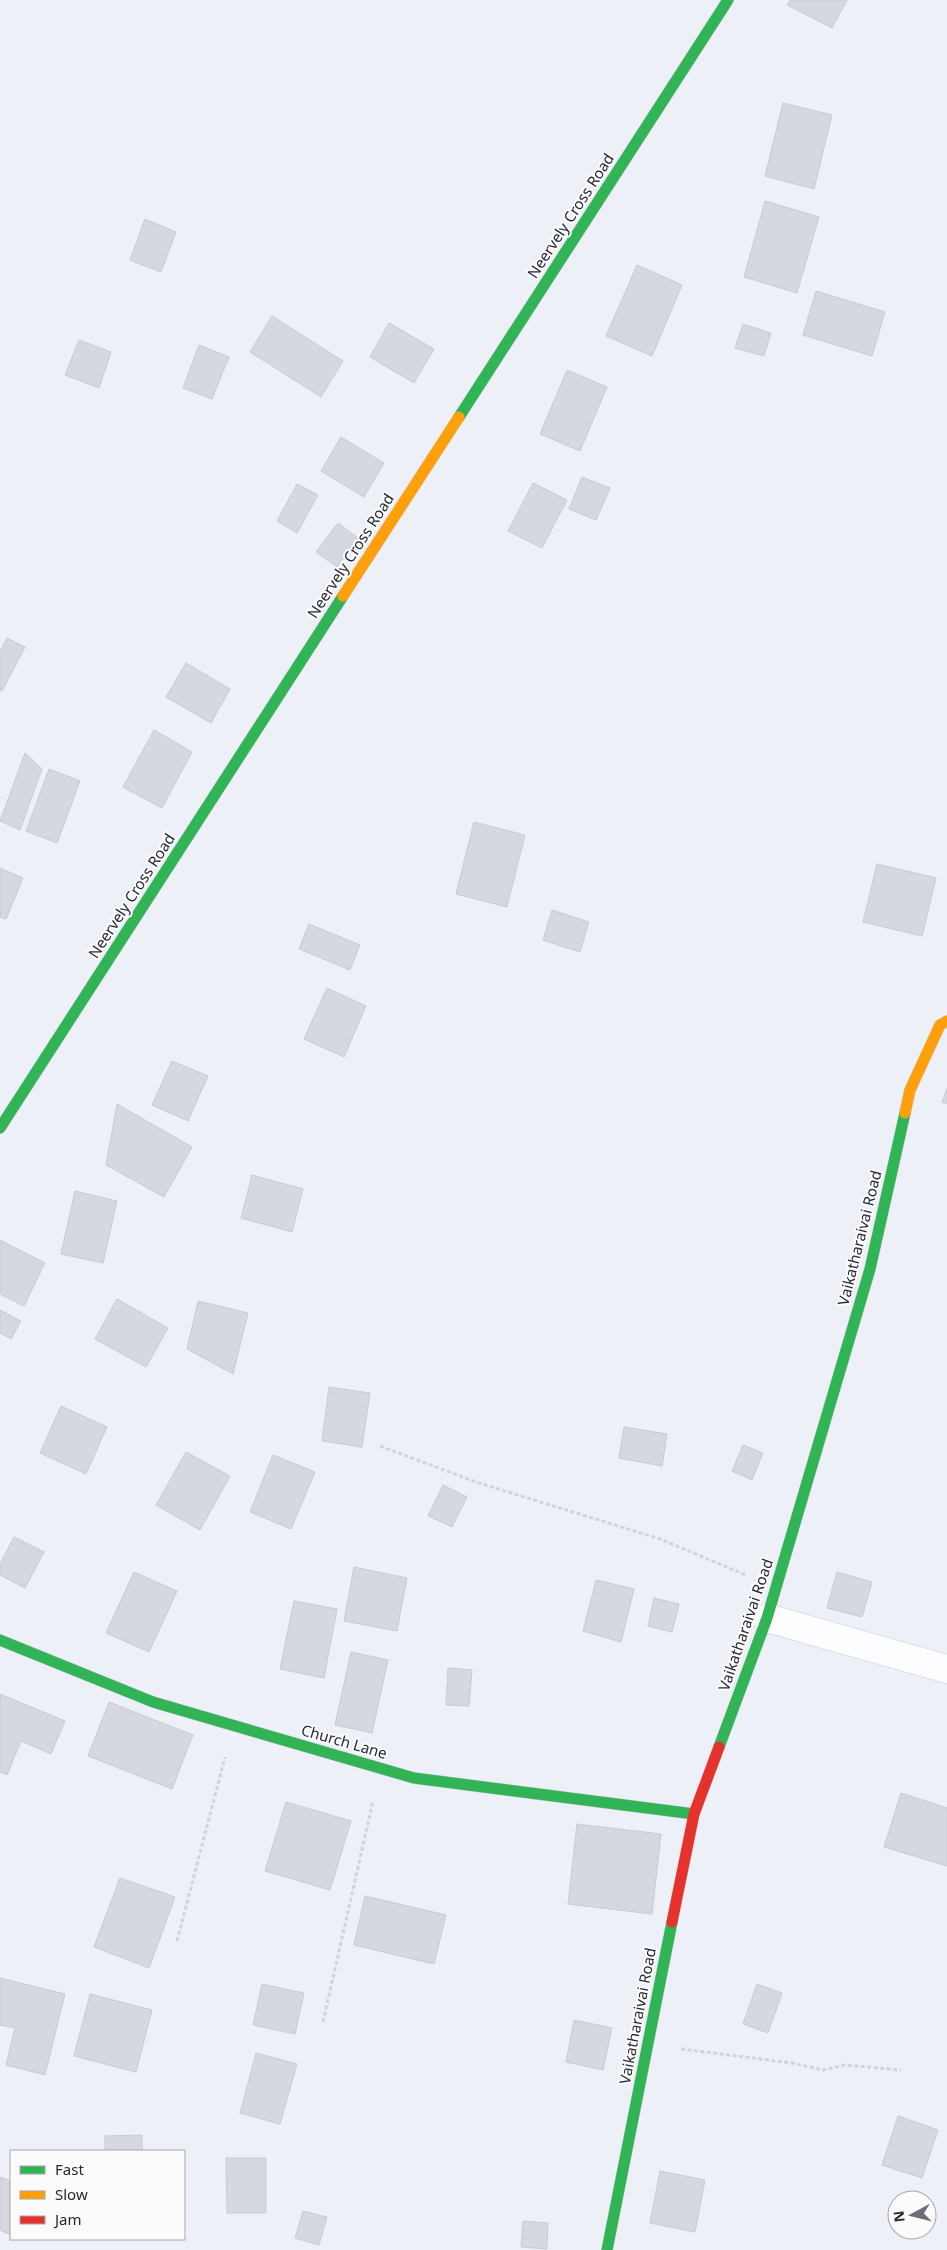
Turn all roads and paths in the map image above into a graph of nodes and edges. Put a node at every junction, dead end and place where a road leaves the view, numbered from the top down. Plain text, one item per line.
1 (728, 0) edge
2 (947, 1021) edge
3 (0, 1128) edge
4 (380, 1446) dead end
5 (776, 1588) junction
6 (767, 1618) junction
7 (0, 1640) edge
8 (947, 1669) edge
9 (233, 1725) junction
10 (380, 1768) junction
11 (694, 1814) junction
12 (177, 1942) dead end
13 (323, 2022) dead end
14 (648, 2044) junction
15 (901, 2070) dead end
16 (607, 2250) edge

1 - 3 street, Neervely Cross Road
2 - 5 street, Vaikatharaivai Road
4 - 5 path
5 - 6 street, Vaikatharaivai Road
6 - 8 street
6 - 11 street, Vaikatharaivai Road
7 - 9 street, Church Lane
9 - 10 street, Church Lane
9 - 12 path
10 - 11 street, Church Lane
10 - 13 path
11 - 14 street, Vaikatharaivai Road
14 - 15 path
14 - 16 street, Vaikatharaivai Road

